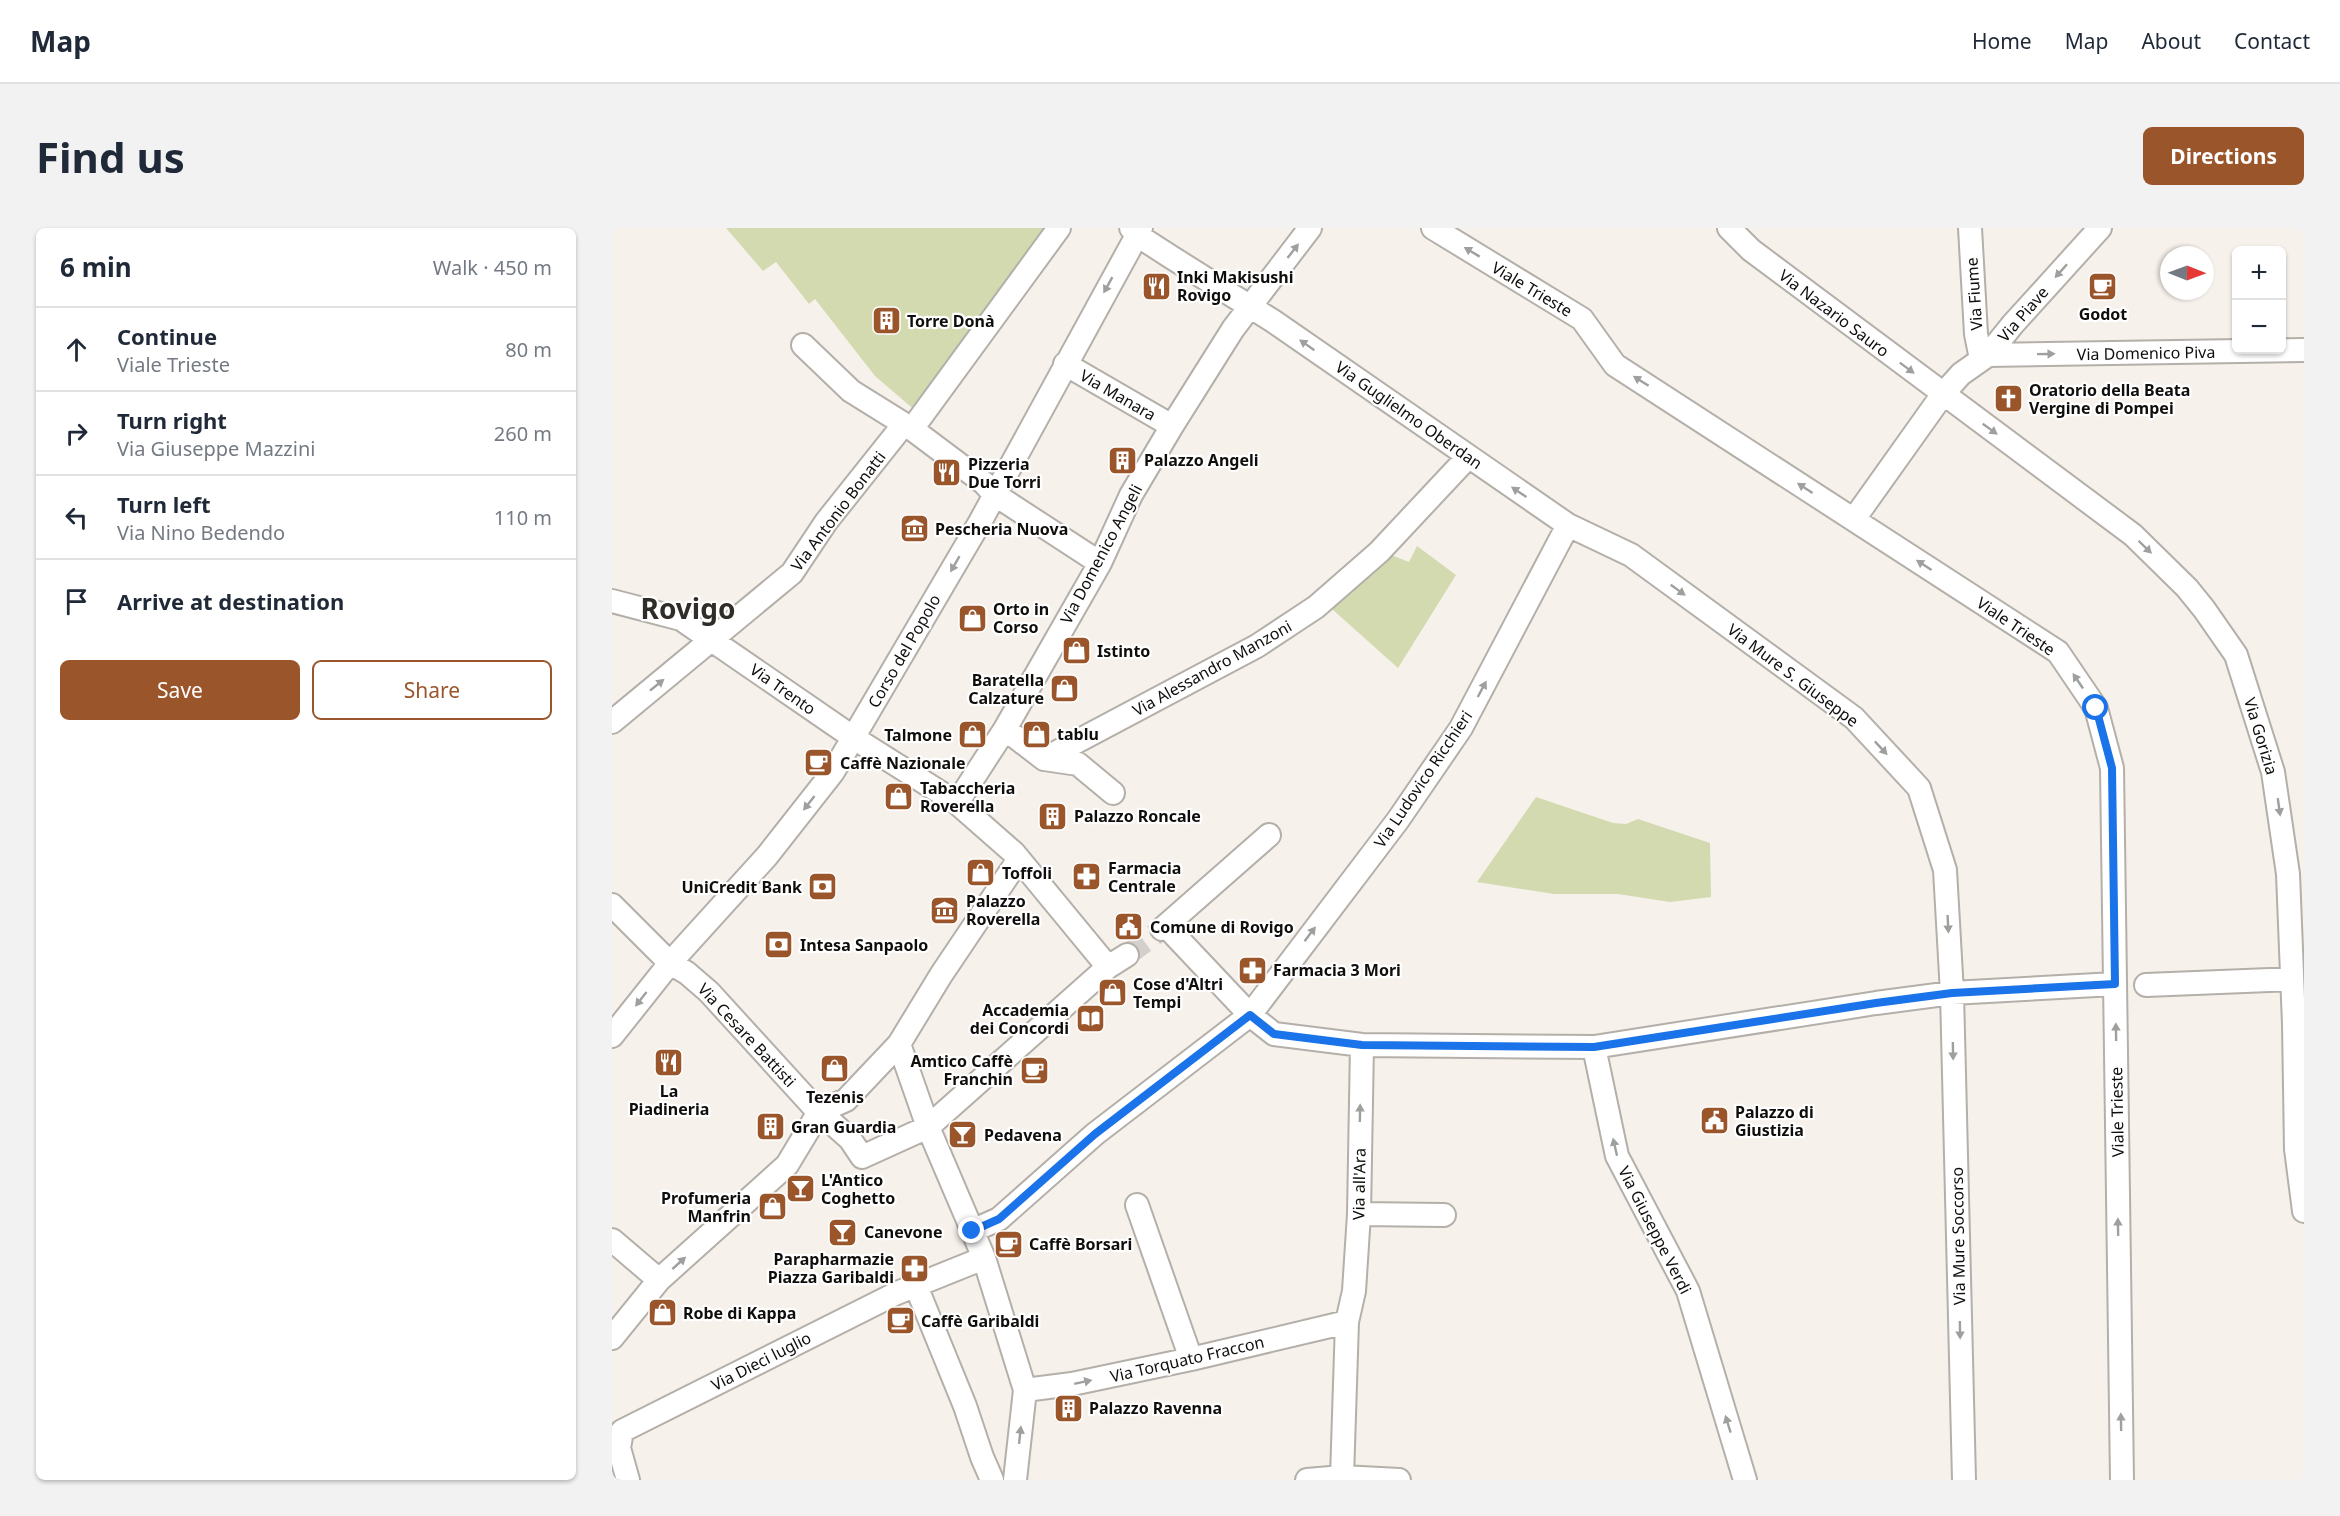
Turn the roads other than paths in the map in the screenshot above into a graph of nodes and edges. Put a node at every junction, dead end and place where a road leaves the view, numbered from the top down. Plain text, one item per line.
1 (1059, 228) edge
2 (1310, 228) edge
3 (1433, 228) edge
4 (1730, 228) edge
5 (1970, 228) edge
6 (2100, 228) edge
7 (1137, 230) edge
8 (1249, 307) junction
9 (803, 345) dead end
10 (2304, 350) edge
11 (1985, 357) junction
12 (1065, 364) junction
13 (1943, 394) junction
14 (908, 426) junction
15 (1172, 426) junction
16 (1468, 457) junction
17 (994, 494) junction
18 (1854, 519) junction
19 (1568, 525) junction
20 (1100, 563) junction
21 (612, 602) edge
22 (711, 639) junction
23 (612, 722) edge
24 (1005, 729) junction
25 (854, 738) junction
26 (1044, 759) junction
27 (1113, 793) dead end
28 (957, 803) junction
29 (1269, 835) dead end
30 (1019, 860) junction
31 (2296, 872) edge
32 (612, 905) edge
33 (1127, 955) tunnel mouth
34 (670, 963) junction
35 (1108, 967) junction
36 (2292, 979) junction
37 (2115, 984) junction
38 (2146, 985) dead end
39 (1952, 993) junction
40 (1250, 1015) junction
41 (612, 1036) edge
42 (899, 1044) junction
43 (1362, 1045) junction
44 (1594, 1047) junction
45 (819, 1112) junction
46 (928, 1127) junction
47 (1137, 1205) dead end
48 (2304, 1211) edge
49 (1359, 1214) junction
50 (1444, 1215) dead end
51 (972, 1231) junction
52 (612, 1240) edge
53 (984, 1258) junction
54 (659, 1280) junction
55 (916, 1286) junction
56 (1347, 1322) junction
57 (612, 1338) edge
58 (1191, 1359) junction
59 (1025, 1390) junction
60 (615, 1450) edge
61 (1342, 1477) junction
62 (628, 1480) edge
63 (992, 1480) edge
64 (1015, 1480) edge
65 (1307, 1480) edge
66 (1399, 1480) edge
67 (1745, 1480) edge
68 (1964, 1480) edge
69 (2122, 1480) edge

1 - 14 street, Via Antonio Bonatti
8 -> 2 street, Via Domenico Angeli
18 -> 3 street, Viale Trieste
4 -> 13 street, Via Nazario Sauro
5 - 11 street, Via Fiume
6 -> 11 street, Via Piave
7 - 8 street, Via Guglielmo Oberdan
7 -> 12 street, Corso del Popolo
8 - 15 street, Via Domenico Angeli
16 -> 8 street, Via Guglielmo Oberdan
9 - 14 street
11 -> 10 street, Via Domenico Piva
11 - 13 street, Via Piave
12 - 15 street, Via Manara
12 - 17 street, Corso del Popolo
13 - 18 street, Via Piave
13 -> 31 street, Via Gorizia
14 - 17 street
14 - 22 street, Via Antonio Bonatti
15 - 20 street, Via Domenico Angeli
19 -> 16 street, Via Guglielmo Oberdan
16 - 26 street, Via Alessandro Manzoni
17 - 20 street
17 -> 25 street, Corso del Popolo
37 -> 18 street, Viale Trieste
19 -> 39 street, Via Mure S. Giuseppe
40 -> 19 street, Via Ludovico Ricchieri
20 - 24 street, Via Domenico Angeli
21 - 22 street, Via Trento
23 -> 22 street, Via Antonio Bonatti
22 - 25 street, Via Trento
24 - 26 street
24 - 28 street, Via Domenico Angeli
25 - 28 street, Via Trento
25 -> 34 street, Corso del Popolo
26 - 27 street
28 - 30 street, Via Trento
29 - 40 street
30 - 35 street, Via Trento
30 - 42 street
31 - 36 street, Via Gorizia
32 - 34 street, Via Cesare Battisti
33 - 35 street
34 -> 41 street, Corso del Popolo
34 - 45 street, Via Cesare Battisti
35 - 46 street
36 - 38 street
36 - 48 street, Via Gorizia
37 - 39 street
69 -> 37 street, Viale Trieste
39 - 44 street
39 -> 68 street, Via Mure Soccorso
40 - 43 street
40 - 51 street, Via Ludovico Ricchieri
42 - 45 street
42 - 46 street
43 - 44 street
49 -> 43 street, Via all'Ara
67 -> 44 street, Via Giuseppe Verdi
45 - 46 street, Via Cesare Battisti
54 -> 45 street
46 - 51 street
47 - 58 street
49 - 50 street
49 - 56 street, Via all'Ara
51 - 53 street
52 - 54 street
53 - 55 street
53 - 59 street
54 - 57 street
55 - 60 street, Via Dieci luglio
55 - 63 street
56 - 58 street, Via Torquato Fraccon
56 - 61 street, Via all'Ara
59 -> 58 street, Via Torquato Fraccon
64 -> 59 street
60 - 62 street
61 - 65 street
61 - 66 street

